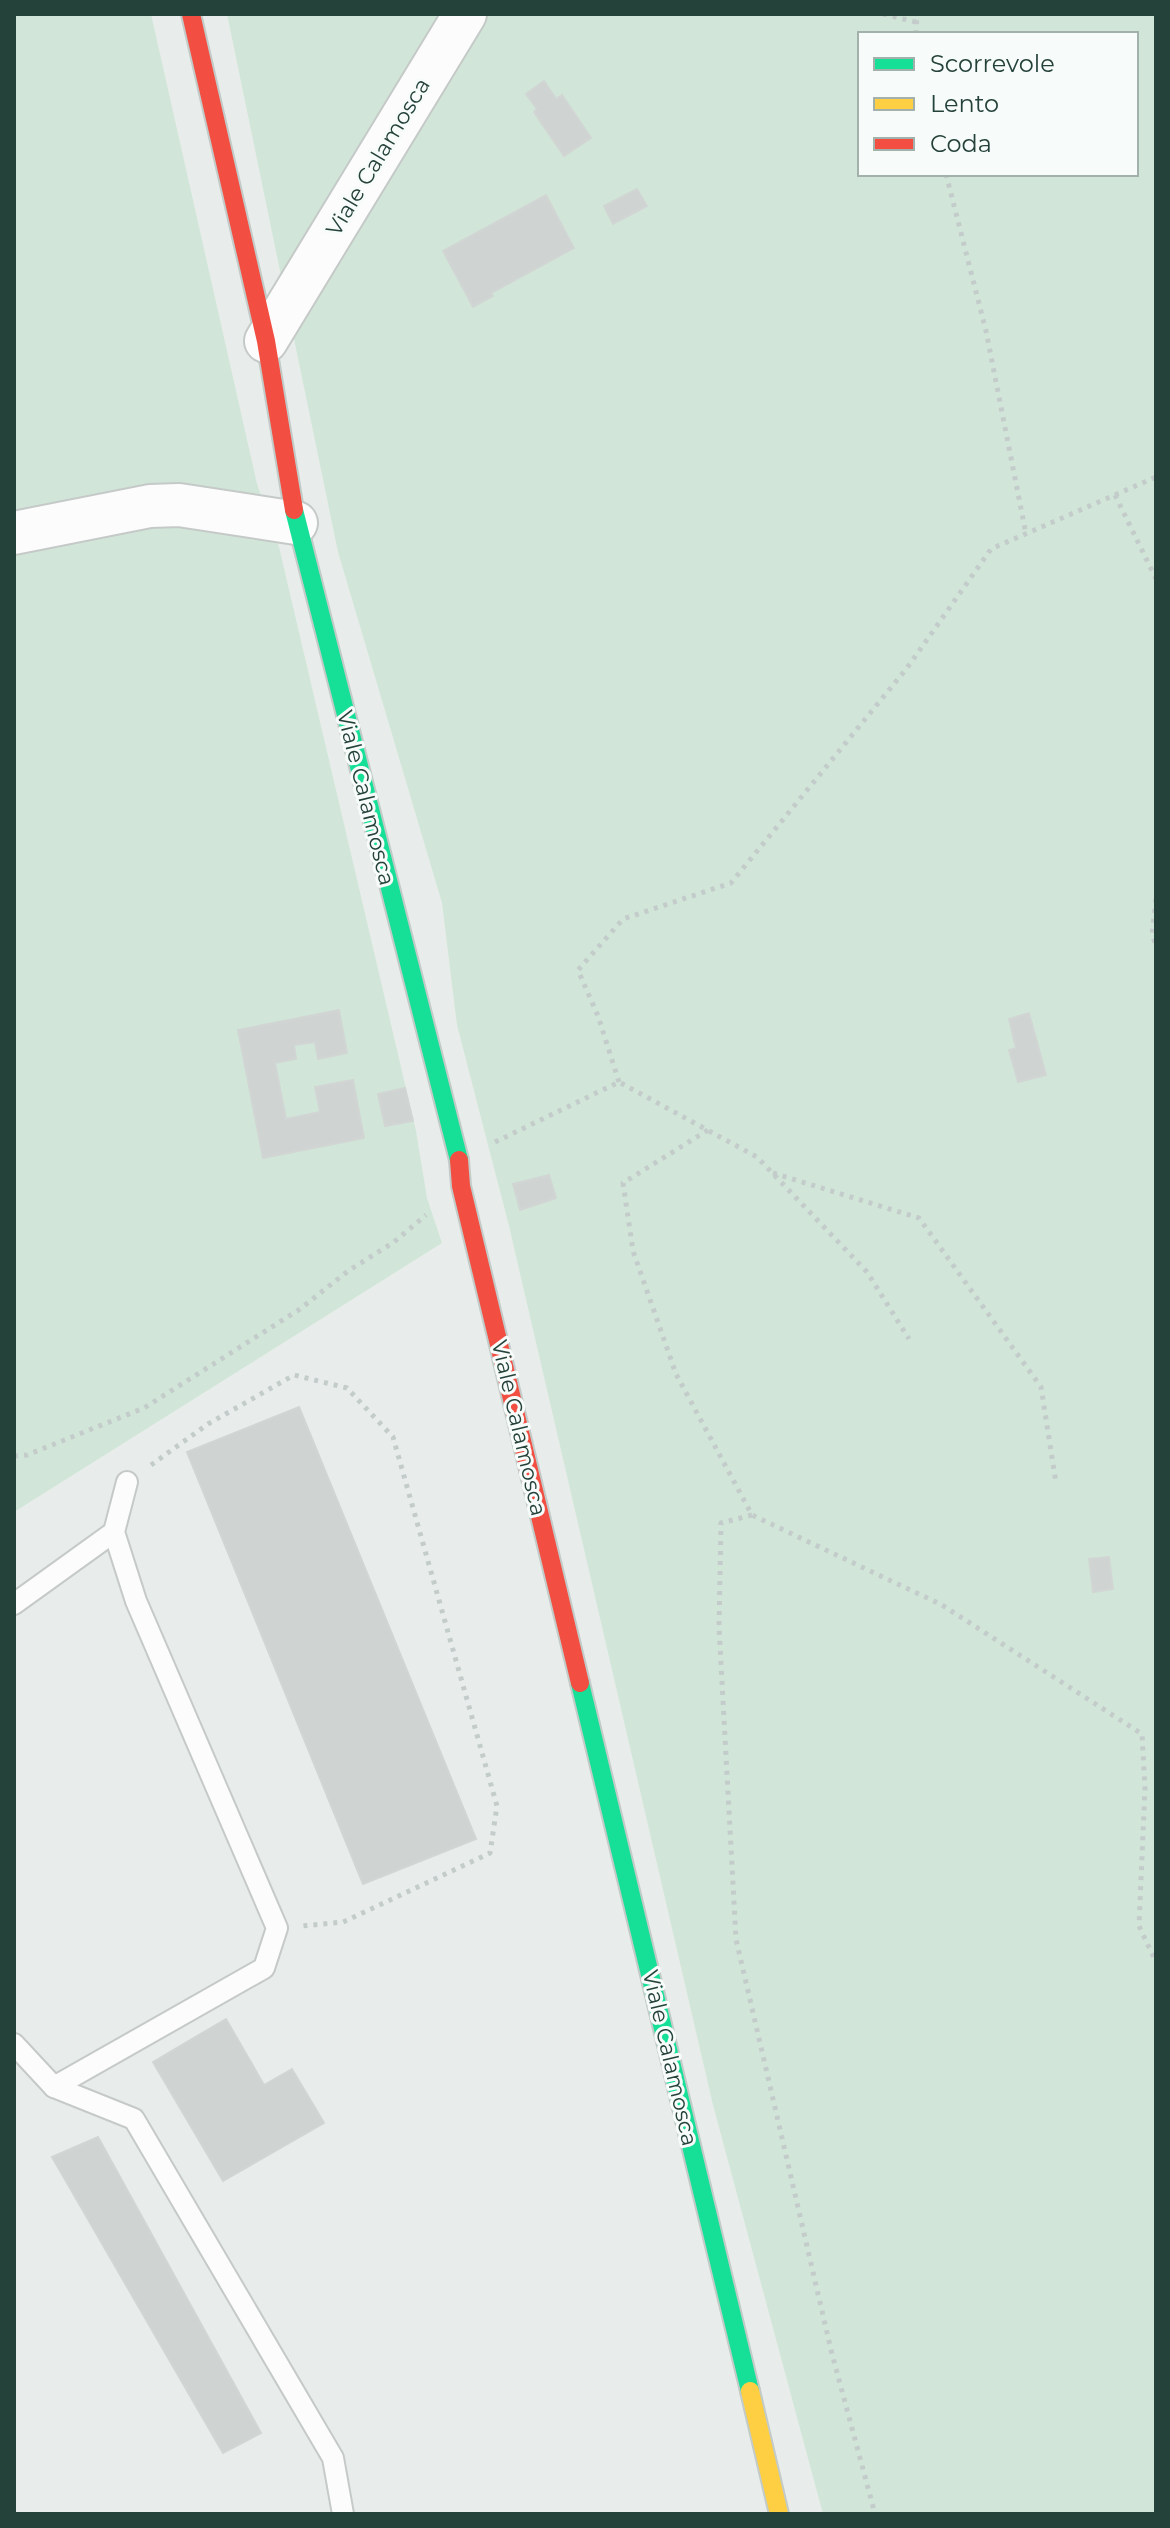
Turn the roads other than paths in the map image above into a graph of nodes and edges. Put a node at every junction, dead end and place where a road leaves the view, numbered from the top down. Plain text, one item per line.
1 (191, 14) edge
2 (465, 14) edge
3 (266, 341) junction
4 (296, 523) junction
5 (14, 533) edge
6 (127, 1482) road end
7 (114, 1532) junction
8 (14, 1604) edge
9 (14, 2044) edge
10 (54, 2087) junction
11 (343, 2514) edge
12 (779, 2514) edge

1 - 3 street, Viale Calamosca
2 - 3 street, Viale Calamosca
3 - 4 street, Viale Calamosca
4 - 5 street
4 - 12 street, Viale Calamosca
6 - 7 lane
7 - 8 lane
7 - 10 lane
9 - 10 lane
10 - 11 lane

